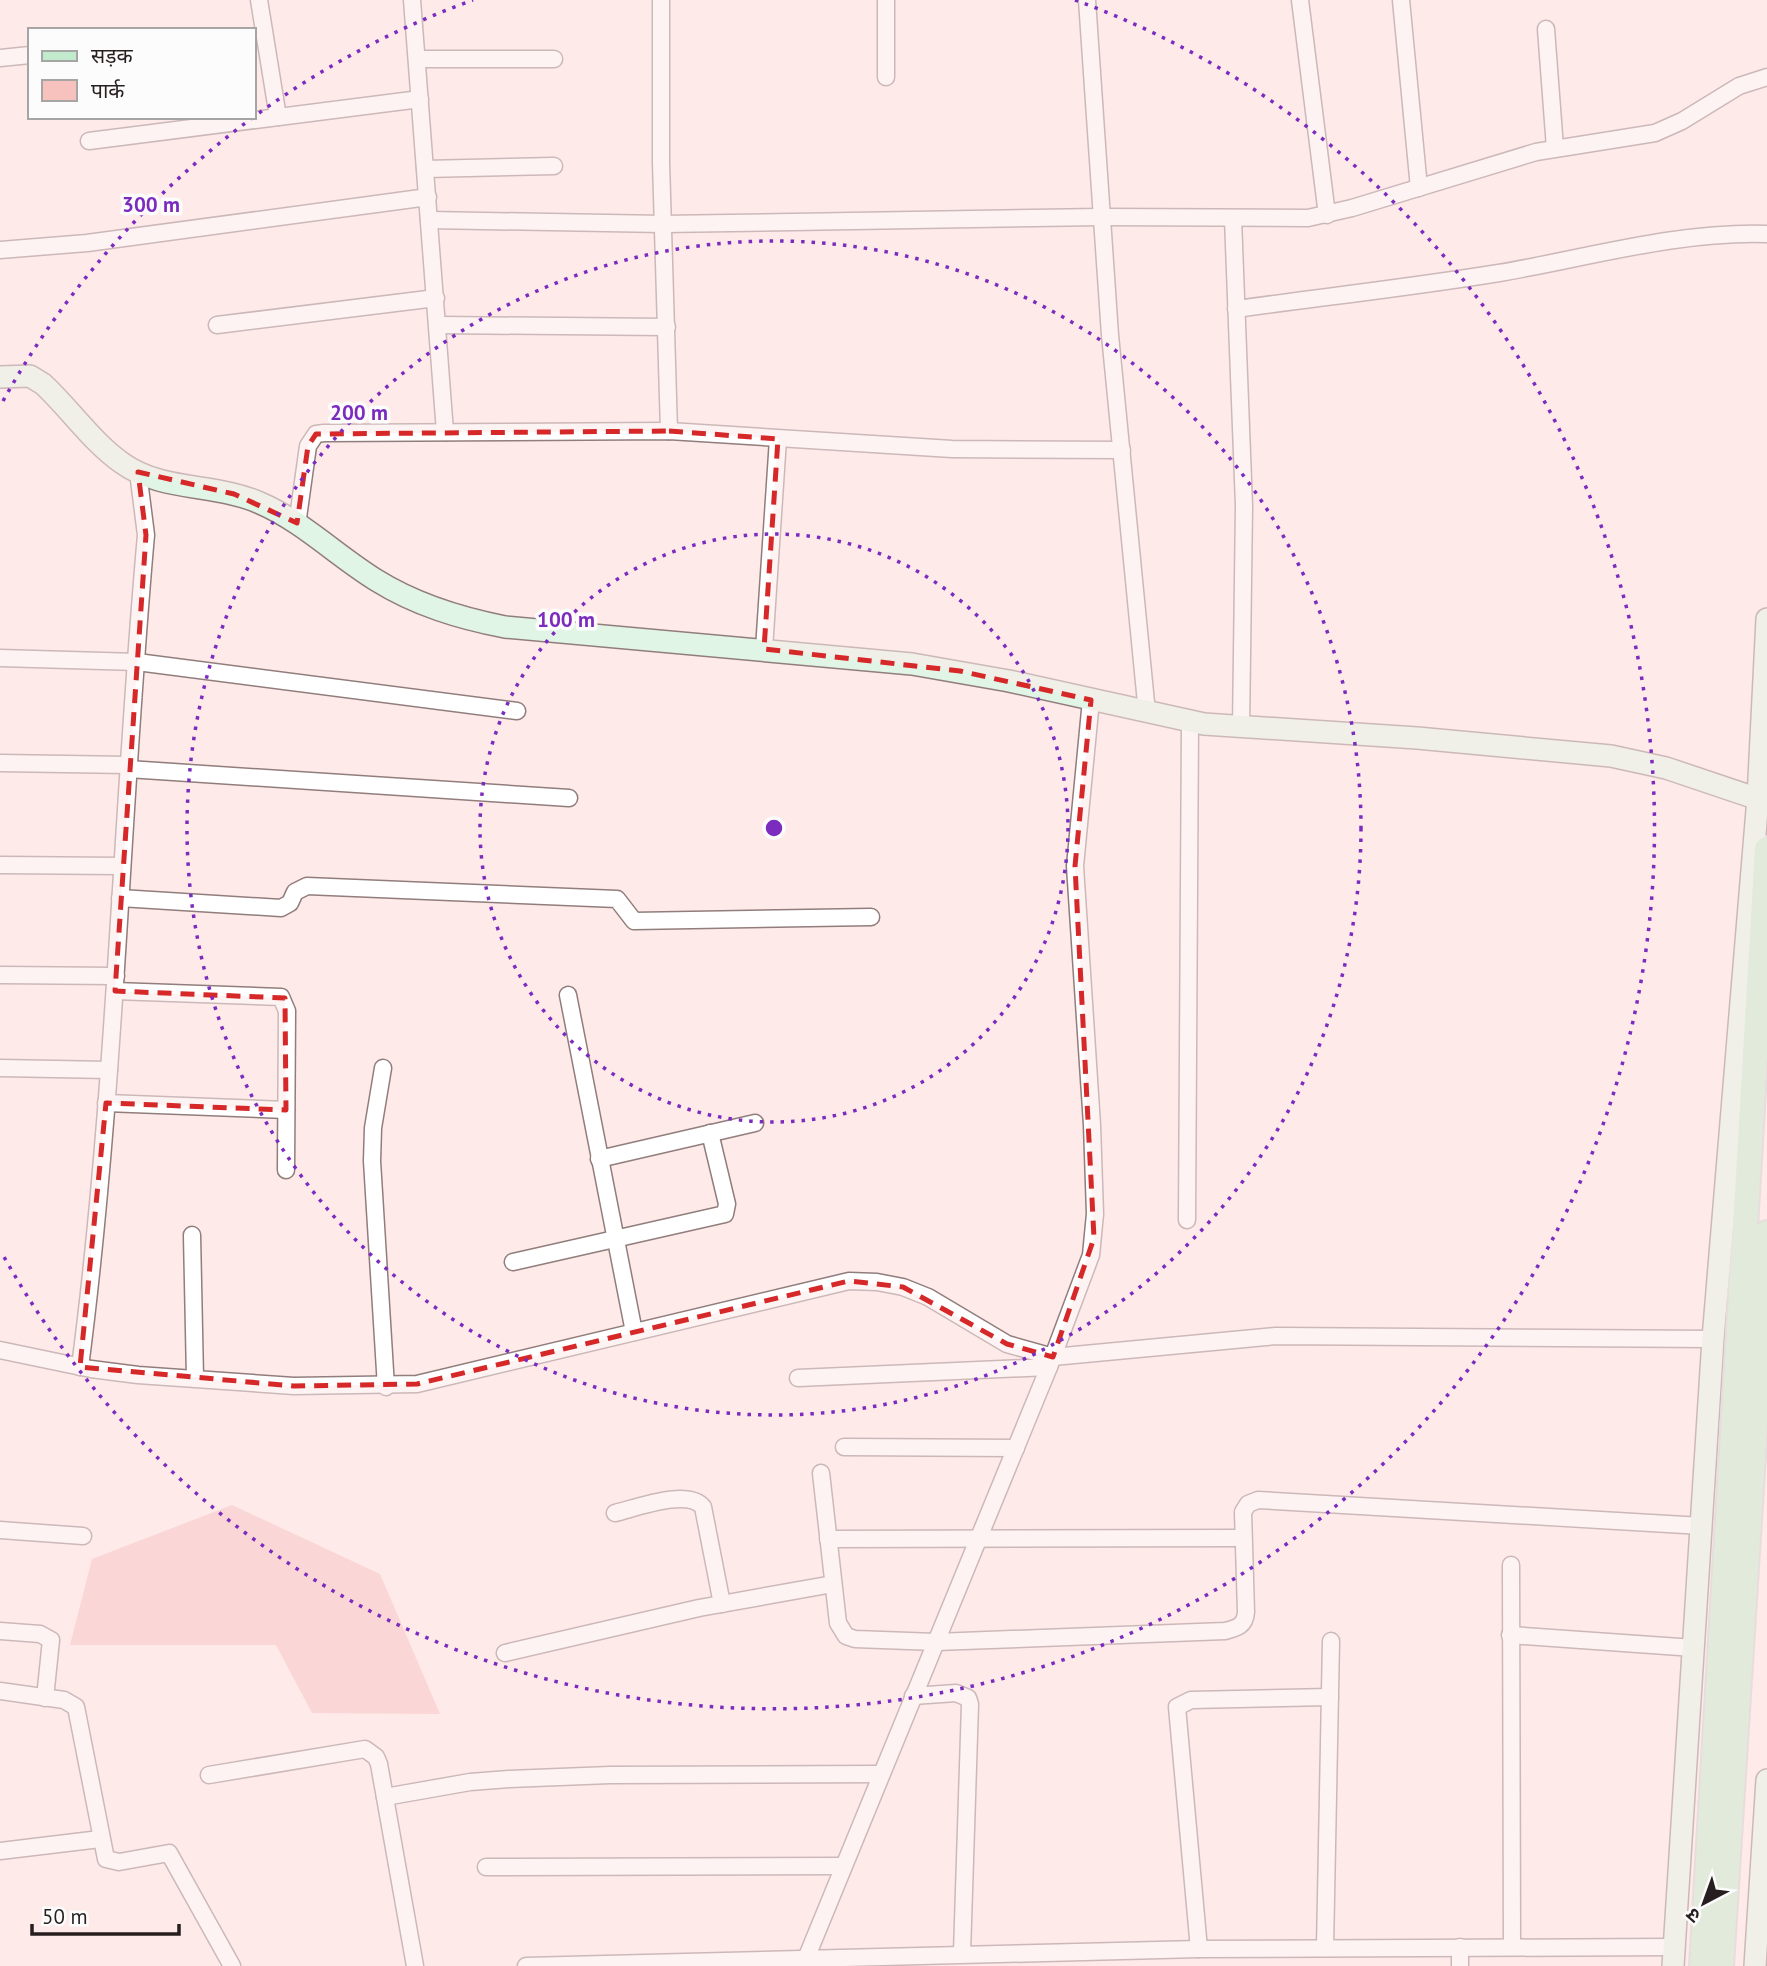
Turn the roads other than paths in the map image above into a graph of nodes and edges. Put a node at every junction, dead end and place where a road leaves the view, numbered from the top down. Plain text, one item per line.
1 (259, 0) edge
2 (412, 0) edge
3 (661, 0) edge
4 (886, 0) edge
5 (1087, 0) edge
6 (1300, 0) edge
7 (1401, 0) edge
8 (1546, 29) dead end
9 (259, 34) edge
10 (28, 55) edge
11 (0, 58) edge
12 (416, 59) junction
13 (554, 59) dead end
14 (886, 77) dead end
15 (1767, 77) edge
16 (420, 99) junction
17 (278, 117) junction
18 (89, 141) dead end
19 (1555, 148) junction
20 (554, 166) dead end
21 (425, 169) junction
22 (1419, 188) junction
23 (428, 197) junction
24 (1327, 215) junction
25 (1101, 217) junction
26 (1233, 219) junction
27 (429, 220) junction
28 (663, 224) junction
29 (1767, 234) edge
30 (0, 250) edge
31 (436, 298) junction
32 (1236, 309) junction
33 (217, 325) dead end
34 (438, 325) junction
35 (667, 327) junction
36 (0, 377) edge
37 (669, 431) junction
38 (445, 432) junction
39 (778, 439) junction
40 (1122, 450) junction
41 (138, 472) junction
42 (297, 525) junction
43 (1767, 620) edge
44 (764, 649) junction
45 (0, 659) edge
46 (137, 662) junction
47 (1091, 700) junction
48 (517, 711) dead end
49 (1147, 713) junction
50 (1191, 722) junction
51 (1241, 728) junction
52 (0, 763) edge
53 (128, 767) junction
54 (569, 798) dead end
55 (1762, 800) edge
56 (1767, 849) edge
57 (0, 864) edge
58 (122, 866) junction
59 (120, 898) junction
60 (871, 917) dead end
61 (0, 975) edge
62 (115, 984) junction
63 (568, 995) dead end
64 (0, 1068) edge
65 (383, 1068) dead end
66 (109, 1070) junction
67 (106, 1103) junction
68 (286, 1110) junction
69 (755, 1123) dead end
70 (710, 1133) junction
71 (599, 1158) junction
72 (286, 1170) dead end
73 (1187, 1220) dead end
74 (1767, 1233) edge
75 (192, 1235) dead end
76 (616, 1239) junction
77 (513, 1262) dead end
78 (634, 1332) junction
79 (1713, 1339) junction
80 (0, 1350) edge
81 (1051, 1362) junction
82 (80, 1367) junction
83 (195, 1378) junction
84 (798, 1378) dead end
85 (386, 1387) junction
86 (844, 1447) dead end
87 (1016, 1448) junction
88 (821, 1473) dead end
89 (615, 1513) dead end
90 (1702, 1526) junction
91 (0, 1530) edge
92 (83, 1536) dead end
93 (979, 1537) junction
94 (1243, 1538) junction
95 (828, 1539) junction
96 (1511, 1565) dead end
97 (833, 1584) junction
98 (722, 1604) junction
99 (0, 1631) edge
100 (1510, 1635) junction
101 (1331, 1641) dead end
102 (936, 1642) junction
103 (1694, 1648) junction
104 (505, 1653) dead end
105 (0, 1691) edge
106 (913, 1696) junction
107 (1330, 1697) junction
108 (45, 1698) junction
109 (881, 1774) junction
110 (209, 1775) dead end
111 (1767, 1780) edge
112 (385, 1797) junction
113 (100, 1839) junction
114 (0, 1851) edge
115 (843, 1866) junction
116 (486, 1867) dead end
117 (1460, 1947) junction
118 (1512, 1947) junction
119 (1325, 1948) junction
120 (1199, 1949) junction
121 (1759, 1952) edge
122 (962, 1953) junction
123 (1673, 1956) edge
124 (805, 1962) edge
125 (232, 1966) edge
126 (415, 1966) edge
127 (526, 1966) edge
128 (1460, 1966) edge
129 (1702, 1966) edge
130 (1721, 1966) edge

1 - 9 street
2 - 12 street
3 - 28 street
4 - 14 street
5 - 25 street
6 - 24 street
7 - 22 street
8 - 19 street
9 - 17 street
10 - 11 street
12 - 13 street
12 - 16 street
15 - 19 street
16 - 17 street
16 - 21 street
17 - 18 street
19 - 22 street
20 - 21 street
21 - 23 street
22 - 24 street
23 - 27 street
23 - 30 street
24 - 26 street
25 - 26 street
25 - 28 street
25 - 40 street
26 - 32 street
27 - 28 street
27 - 31 street
28 - 35 street
29 - 32 street
31 - 33 street
31 - 34 street
32 - 51 street
34 - 35 street
34 - 38 street
35 - 37 street
36 - 41 street
37 - 38 street
37 - 39 street
38 - 42 street
39 - 40 street
39 - 44 street
40 - 49 street
41 - 42 street
41 - 46 street
42 - 44 street
43 - 55 street
44 - 47 street
45 - 46 street
46 - 48 street
46 - 53 street
47 - 49 street
47 - 81 street
49 - 50 street
50 - 51 street
50 - 73 street
51 - 55 street
52 - 53 street
53 - 54 street
53 - 58 street
55 - 79 street
56 - 129 main road
57 - 58 street
58 - 59 street
59 - 60 street
59 - 62 street
61 - 62 street
62 - 66 street
62 - 68 street
63 - 71 street
64 - 66 street
65 - 85 street
66 - 67 street
67 - 68 street
67 - 82 street
68 - 72 street
69 - 70 street
70 - 71 street
70 - 76 street
71 - 76 street
74 - 130 main road
75 - 83 street
76 - 77 street
76 - 78 street
78 - 81 street
78 - 85 street
79 - 81 street
79 - 90 street
80 - 82 street
81 - 84 street
81 - 87 street
82 - 83 street
83 - 85 street
86 - 87 street
87 - 93 street
88 - 95 street
89 - 98 street
90 - 94 street
90 - 103 street
91 - 92 street
93 - 94 street
93 - 95 street
93 - 102 street
94 - 102 street
95 - 97 street
96 - 100 street
97 - 98 street
97 - 102 street
98 - 104 street
99 - 108 street
100 - 103 street
100 - 118 street
101 - 107 street
102 - 106 street
103 - 123 street
105 - 108 street
106 - 109 street
106 - 122 street
107 - 119 street
107 - 120 street
108 - 113 street
109 - 112 street
109 - 115 street
110 - 112 street
111 - 121 street
112 - 126 street
113 - 114 street
113 - 125 street
115 - 116 street
115 - 124 street
117 - 118 street
117 - 119 street
117 - 128 street
118 - 123 street
119 - 120 street
120 - 122 street
122 - 124 street
124 - 127 street

